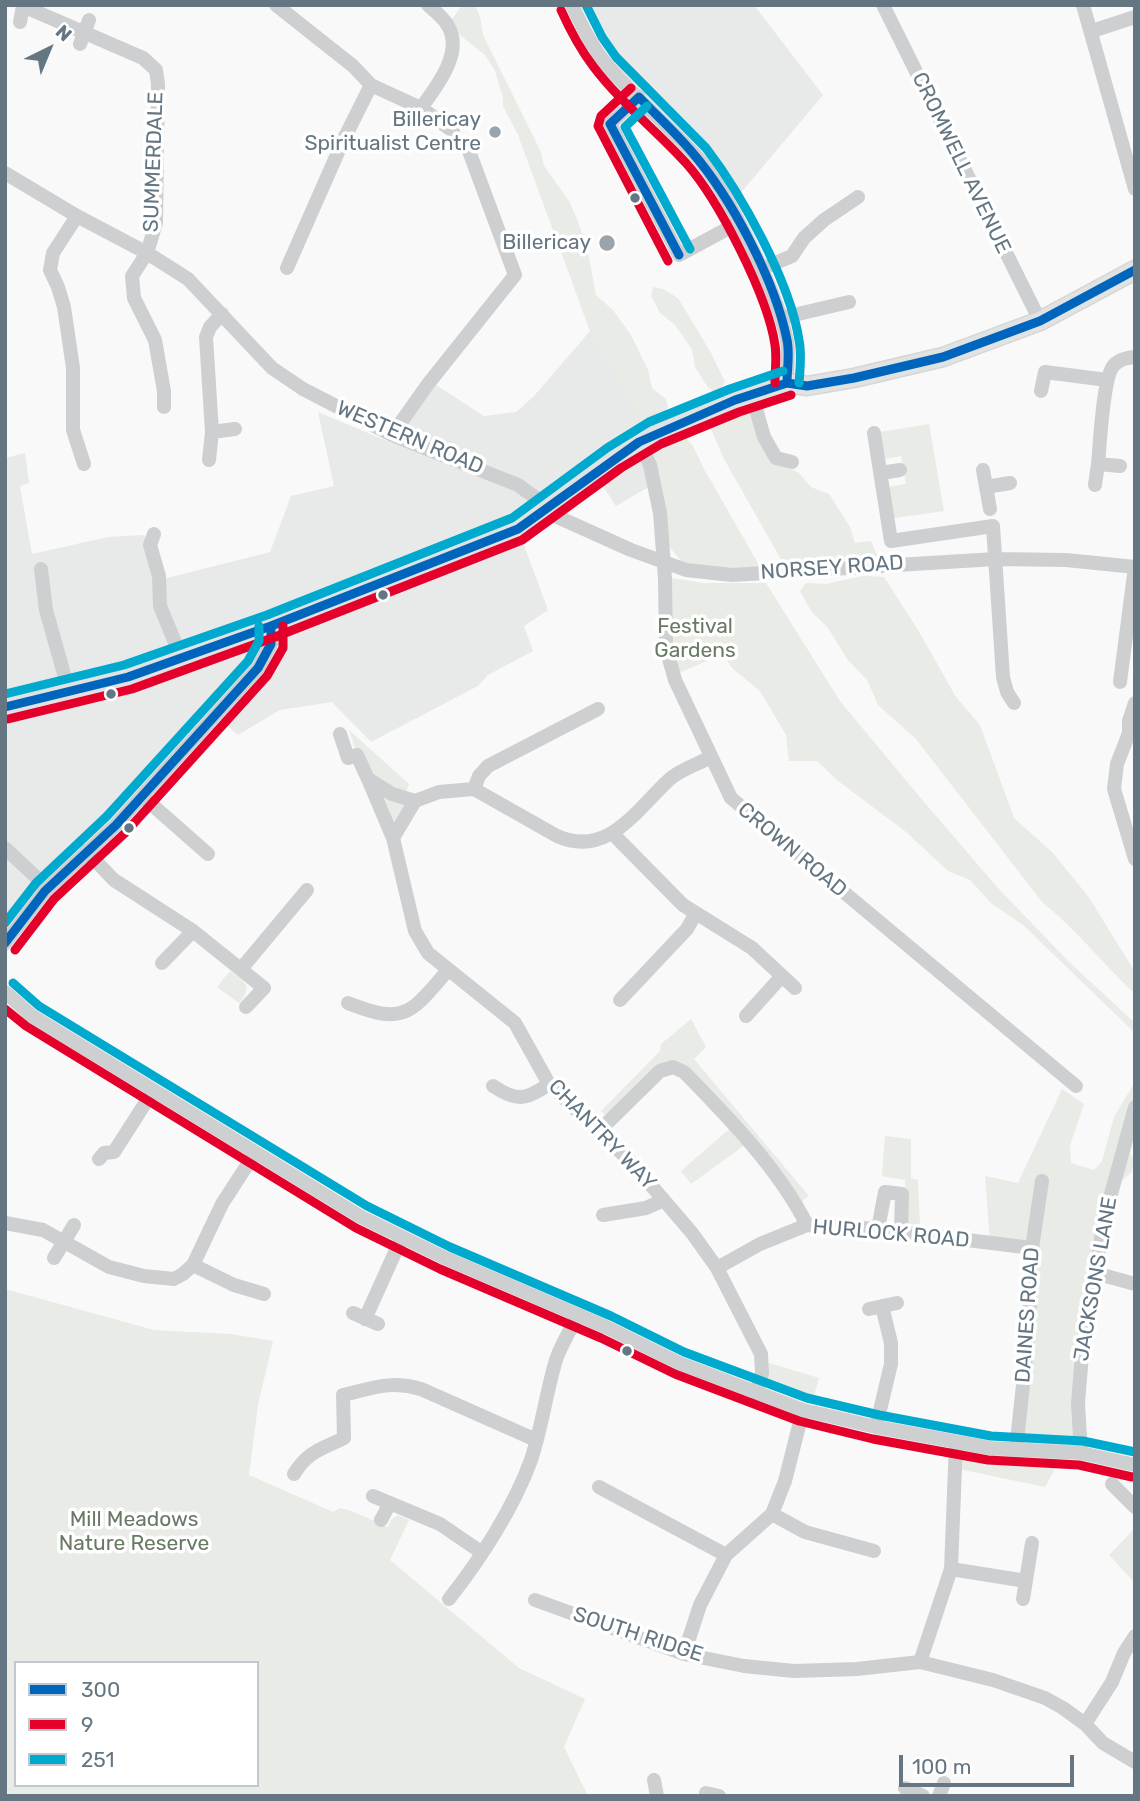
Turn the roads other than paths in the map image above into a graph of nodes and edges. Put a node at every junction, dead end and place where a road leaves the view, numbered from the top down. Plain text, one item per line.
1 (276, 5) edge
2 (428, 5) edge
3 (572, 5) edge
4 (883, 5) edge
5 (1083, 5) edge
6 (23, 6) edge
7 (1135, 17) edge
8 (20, 22) dead end
9 (1092, 31) junction
10 (371, 85) junction
11 (639, 97) junction
12 (421, 107) junction
13 (453, 131) dead end
14 (469, 151) dead end
15 (5, 173) edge
16 (1135, 189) edge
17 (858, 197) dead end
18 (77, 216) junction
19 (738, 223) junction
20 (147, 253) junction
21 (287, 268) dead end
22 (761, 269) junction
23 (1135, 270) edge
24 (849, 302) dead end
25 (222, 314) junction
26 (781, 318) junction
27 (1040, 321) junction
28 (1135, 357) edge
29 (1107, 380) junction
30 (787, 383) junction
31 (1041, 391) dead end
32 (743, 397) junction
33 (161, 398) dead end
34 (235, 429) dead end
35 (212, 432) junction
36 (874, 433) dead end
37 (392, 435) junction
38 (647, 438) junction
39 (209, 460) dead end
40 (792, 462) dead end
41 (84, 464) dead end
42 (1098, 464) junction
43 (1120, 466) dead end
44 (900, 470) dead end
45 (983, 470) dead end
46 (881, 473) junction
47 (1010, 483) dead end
48 (1096, 485) dead end
49 (986, 488) junction
50 (545, 508) junction
51 (992, 519) junction
52 (154, 534) dead end
53 (996, 559) junction
54 (663, 561) junction
55 (1135, 567) edge
56 (41, 569) dead end
57 (1133, 593) edge
58 (271, 626) junction
59 (181, 657) junction
60 (1120, 681) dead end
61 (69, 692) junction
62 (1014, 703) dead end
63 (1135, 704) edge
64 (5, 707) edge
65 (598, 709) dead end
66 (340, 734) dead end
67 (711, 758) junction
68 (368, 779) junction
69 (474, 789) junction
70 (142, 796) junction
71 (415, 802) junction
72 (612, 833) junction
73 (393, 838) junction
74 (5, 848) edge
75 (86, 851) junction
76 (208, 854) dead end
77 (1135, 859) edge
78 (307, 890) dead end
79 (45, 891) junction
80 (696, 913) junction
81 (193, 931) junction
82 (5, 943) edge
83 (162, 963) dead end
84 (242, 968) junction
85 (448, 970) junction
86 (782, 976) junction
87 (795, 988) dead end
88 (5, 992) edge
89 (620, 1000) dead end
90 (348, 1003) dead end
91 (246, 1007) dead end
92 (746, 1016) dead end
93 (550, 1084) junction
94 (493, 1086) dead end
95 (1076, 1086) dead end
96 (153, 1091) junction
97 (1135, 1107) edge
98 (600, 1130) junction
99 (255, 1153) junction
100 (99, 1159) dead end
101 (1042, 1181) dead end
102 (664, 1200) junction
103 (603, 1215) dead end
104 (5, 1223) edge
105 (74, 1225) dead end
106 (807, 1225) junction
107 (878, 1229) junction
108 (901, 1232) junction
109 (402, 1237) junction
110 (64, 1242) junction
111 (1032, 1248) junction
112 (54, 1258) dead end
113 (192, 1265) junction
114 (717, 1268) junction
115 (1095, 1273) junction
116 (1135, 1284) edge
117 (264, 1294) dead end
118 (897, 1303) dead end
119 (578, 1316) junction
120 (365, 1318) dead end
121 (756, 1393) junction
122 (803, 1410) junction
123 (876, 1427) junction
124 (536, 1440) junction
125 (956, 1443) junction
126 (1016, 1450) junction
127 (1081, 1453) junction
128 (1135, 1465) edge
129 (294, 1474) dead end
130 (1112, 1484) dead end
131 (599, 1487) dead end
132 (373, 1496) dead end
133 (390, 1503) junction
134 (1135, 1507) edge
135 (772, 1514) junction
136 (381, 1520) dead end
137 (1032, 1543) dead end
138 (874, 1551) dead end
139 (481, 1552) junction
140 (726, 1555) junction
141 (951, 1569) junction
142 (1026, 1581) junction
143 (449, 1599) dead end
144 (1023, 1599) dead end
145 (536, 1600) dead end
146 (1135, 1636) edge
147 (684, 1654) junction
148 (920, 1662) junction
149 (1085, 1724) junction
150 (1135, 1762) edge
151 (654, 1780) dead end
152 (905, 1788) dead end
153 (657, 1796) edge
154 (923, 1796) edge

1 - 10 street
2 - 12 street
3 - 11 street
4 - 27 street, CROMWELL AVENUE
5 - 9 street
6 - 8 street, SUMMERDALE
6 - 20 street, SUMMERDALE
7 - 9 street
9 - 16 street
10 - 12 street
10 - 21 street
11 - 19 street
11 - 19 street
12 - 13 street
14 - 37 street
15 - 18 street, WESTERN ROAD
17 - 22 street
18 - 20 street, WESTERN ROAD
18 - 41 street
19 - 22 street
20 - 25 street, WESTERN ROAD
20 - 33 street
22 - 26 street
23 - 27 main road
24 - 26 street
25 - 35 street
25 - 37 street, WESTERN ROAD
26 - 30 street
27 - 30 main road
28 - 29 street
29 - 31 street
29 - 42 street
30 - 32 main road
32 - 38 main road
32 - 40 street
34 - 35 street
35 - 39 street
36 - 46 street
37 - 50 street, WESTERN ROAD
38 - 50 main road
38 - 54 street, CROWN ROAD
42 - 43 street
42 - 48 street
44 - 46 street
45 - 49 street
46 - 51 street
47 - 49 street
49 - 51 street
50 - 54 street, NORSEY ROAD
50 - 58 main road
51 - 53 street
52 - 59 street
53 - 54 street, NORSEY ROAD
53 - 55 street, NORSEY ROAD
53 - 62 street
54 - 67 street, CROWN ROAD
55 - 57 street
56 - 61 street
57 - 60 street
58 - 59 main road
58 - 70 street
59 - 61 main road
61 - 64 main road
63 - 77 street
65 - 69 street
66 - 68 street
67 - 72 street
67 - 95 street, CROWN ROAD
68 - 71 street
68 - 73 street, CHANTRY WAY
69 - 71 street
69 - 72 street
70 - 75 street
70 - 76 street
71 - 73 street
72 - 80 street
73 - 85 street, CHANTRY WAY
74 - 79 street
75 - 79 street
75 - 81 street
78 - 84 street
79 - 82 street
80 - 86 street
80 - 89 street
81 - 83 street
81 - 84 street
84 - 91 street
85 - 90 street
85 - 93 street, CHANTRY WAY
86 - 87 street
86 - 92 street
88 - 96 street
93 - 94 street
93 - 98 street, CHANTRY WAY
96 - 99 street
96 - 100 street
97 - 115 street, JACKSONS LANE
98 - 102 street, CHANTRY WAY
98 - 106 street
99 - 109 street
99 - 113 street
101 - 111 street, DAINES ROAD
102 - 103 street
102 - 114 street, CHANTRY WAY
104 - 110 street
105 - 110 street
106 - 107 street, HURLOCK ROAD
106 - 114 street, HURLOCK ROAD
107 - 108 street, HURLOCK ROAD
107 - 108 street
108 - 111 street, HURLOCK ROAD
109 - 119 street
109 - 120 street
110 - 112 street
110 - 113 street
111 - 126 street, DAINES ROAD
113 - 117 street
114 - 121 street, CHANTRY WAY
115 - 116 street
115 - 127 street, JACKSONS LANE
118 - 123 street
119 - 121 street
119 - 124 street
121 - 122 street
122 - 123 street
122 - 135 street
123 - 125 street
124 - 129 street
124 - 139 street
125 - 126 street
125 - 141 street
126 - 127 street
127 - 128 street
130 - 134 street
131 - 140 street
132 - 133 street
133 - 136 street
133 - 139 street
135 - 138 street
135 - 140 street
137 - 142 street
139 - 143 street
140 - 147 street
141 - 142 street
141 - 148 street
142 - 144 street
145 - 147 street, SOUTH RIDGE
146 - 149 street
147 - 148 street, SOUTH RIDGE
148 - 149 street, SOUTH RIDGE
149 - 150 street, SOUTH RIDGE
151 - 153 street
152 - 154 street

